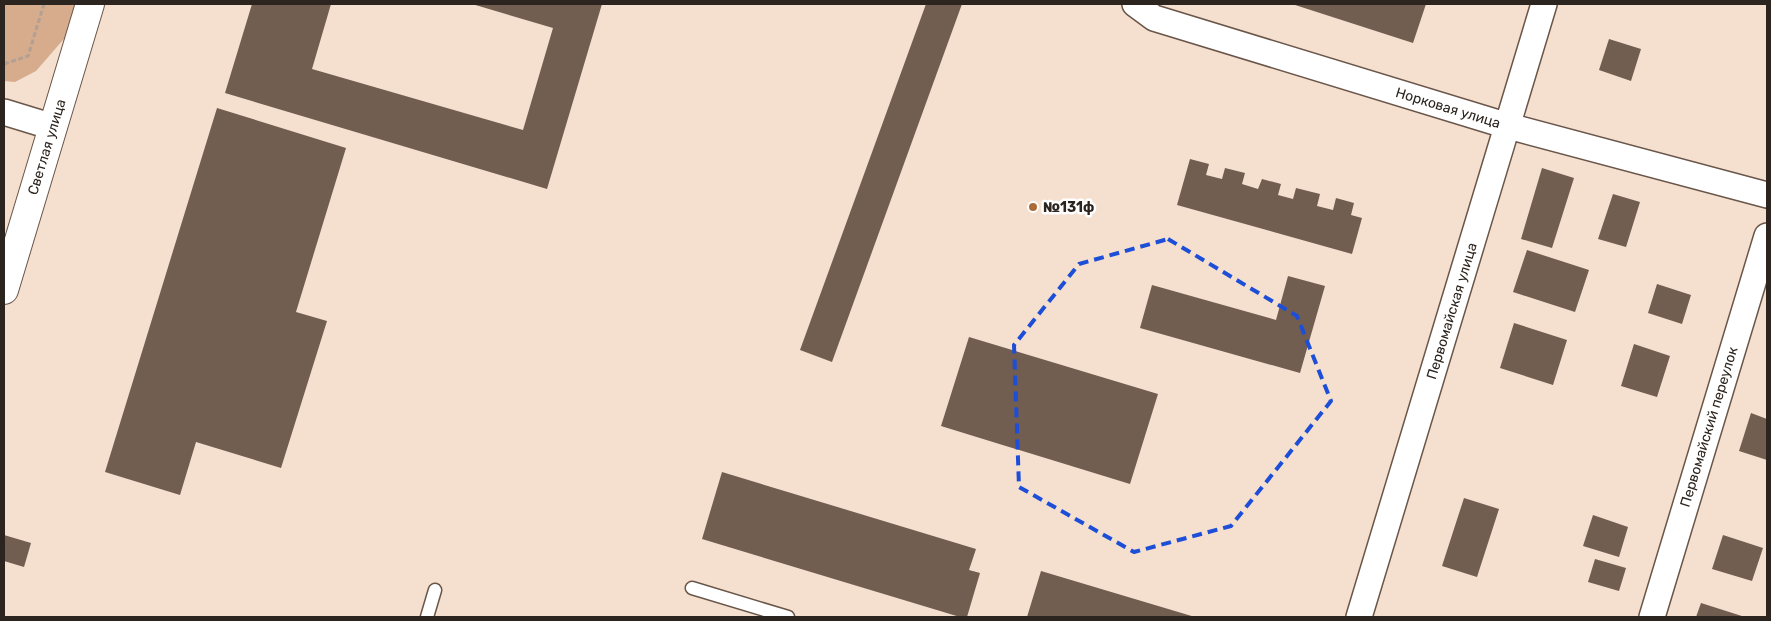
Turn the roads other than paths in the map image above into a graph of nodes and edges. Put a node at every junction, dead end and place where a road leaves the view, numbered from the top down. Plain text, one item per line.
1 (90, 4) edge
2 (1135, 4) edge
3 (1544, 4) edge
4 (4, 112) edge
5 (1508, 126) junction
6 (53, 127) junction
7 (1767, 195) edge
8 (1767, 236) edge
9 (4, 290) edge
10 (692, 588) dead end
11 (435, 590) dead end
12 (427, 617) edge
13 (788, 617) edge
14 (1359, 617) edge
15 (1652, 617) edge

1 - 6 street, Светлая улица
2 - 5 street, Норковая улица
3 - 5 street, Первомайская улица
4 - 6 street
5 - 7 street, Норковая улица
5 - 14 street, Первомайская улица
6 - 9 street, Светлая улица
8 - 15 street, Первомайский переулок
10 - 13 lane
11 - 12 lane

